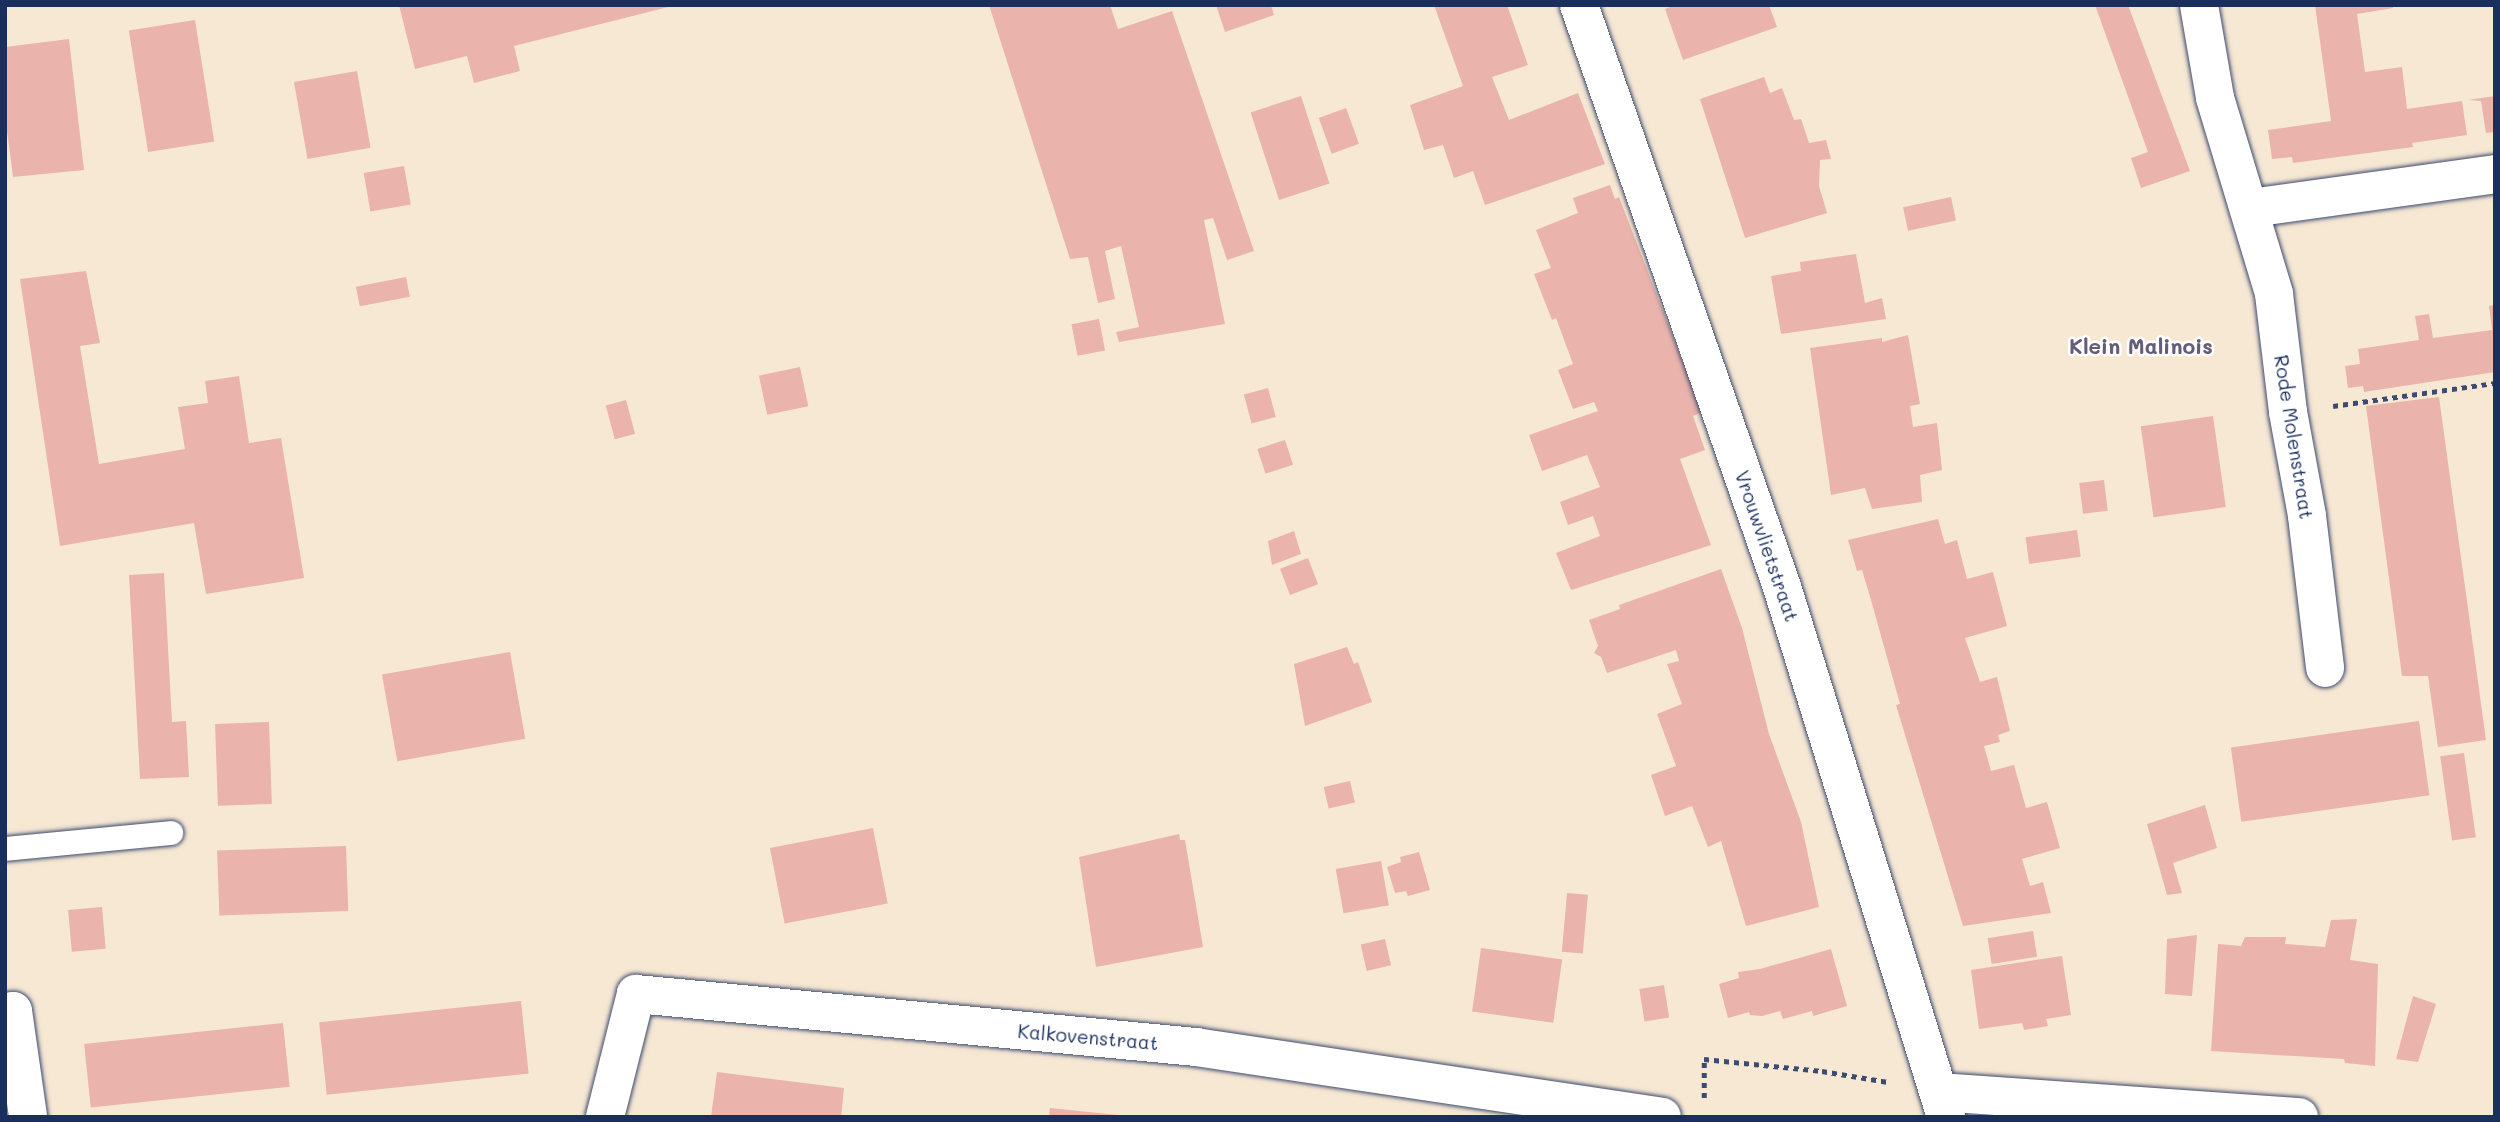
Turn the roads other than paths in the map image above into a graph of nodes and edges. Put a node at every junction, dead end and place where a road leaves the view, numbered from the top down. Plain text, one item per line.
1 (1579, 5) edge
2 (2199, 5) edge
3 (2495, 174) edge
4 (2251, 208) junction
5 (2325, 668) dead end
6 (171, 833) dead end
7 (5, 849) edge
8 (5, 1012) edge
9 (1943, 1104) edge
10 (28, 1117) edge
11 (605, 1117) edge
12 (1662, 1117) edge
13 (2299, 1117) edge

1 - 9 street, Vrouwvlietstraat
2 - 4 street, Rode Molenstraat
3 - 4 street
4 - 5 street, Rode Molenstraat
6 - 7 lane
8 - 10 street
9 - 13 street
11 - 12 street, Kalkovenstraat

